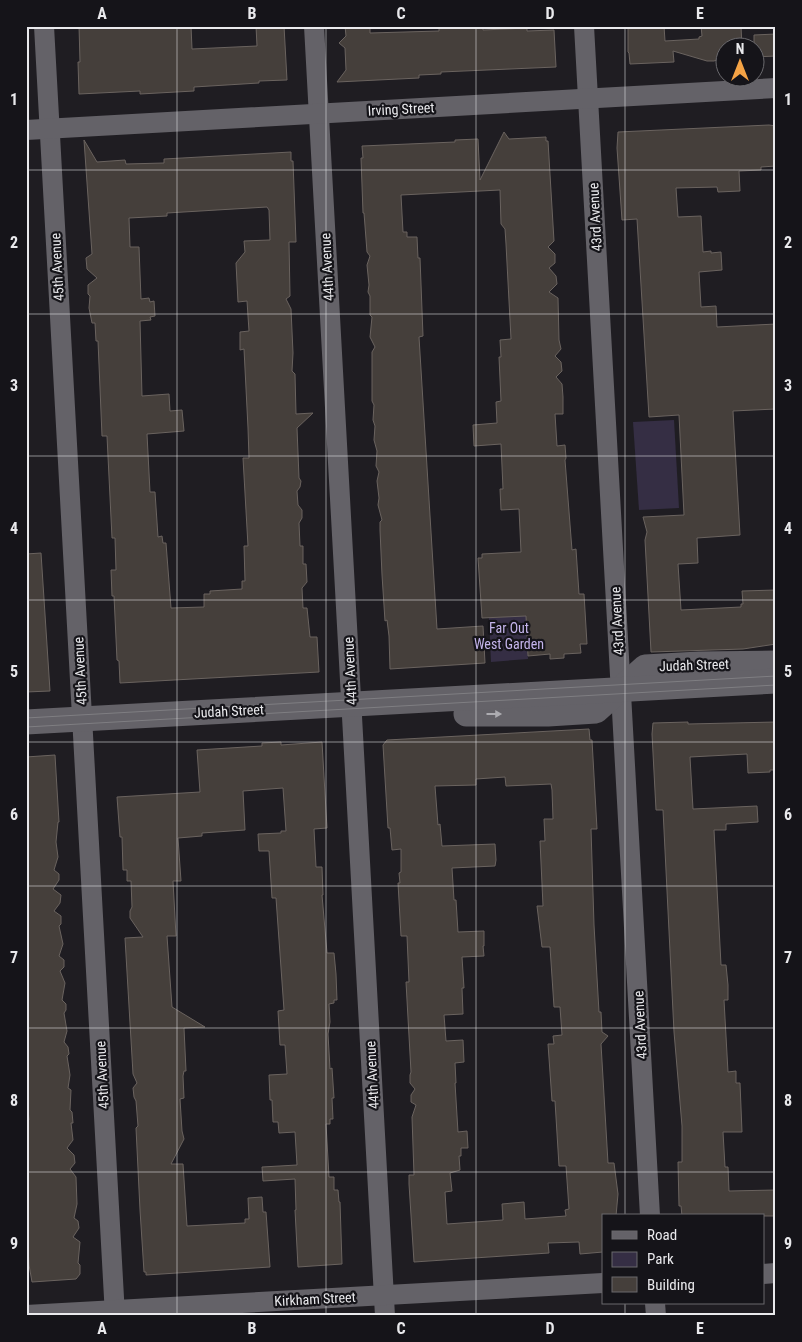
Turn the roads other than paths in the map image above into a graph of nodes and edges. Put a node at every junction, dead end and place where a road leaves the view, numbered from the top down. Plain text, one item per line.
1 (44, 26) edge
2 (314, 26) edge
3 (584, 26) edge
4 (776, 88) edge
5 (588, 99) junction
6 (319, 114) junction
7 (50, 129) junction
8 (26, 130) edge
9 (776, 663) edge
10 (776, 681) edge
11 (621, 689) junction
12 (351, 704) junction
13 (82, 719) junction
14 (26, 722) edge
15 (650, 1214) edge
16 (602, 1283) edge
17 (384, 1295) junction
18 (115, 1313) edge
19 (26, 1315) edge
20 (385, 1316) edge

1 - 7 street, 45th Avenue
2 - 6 street, 44th Avenue
3 - 5 street, 43rd Avenue
4 - 5 street, Irving Street
5 - 6 street, Irving Street
5 - 11 street, 43rd Avenue
6 - 7 street, Irving Street
6 - 12 street, 44th Avenue
7 - 8 street, Irving Street
7 - 13 street, 45th Avenue
9 - 11 street, Judah Street
10 - 11 street, Judah Street
11 - 12 street, Judah Street
11 - 15 street, 43rd Avenue
12 - 13 street, Judah Street
12 - 17 street, 44th Avenue
13 - 14 street, Judah Street
13 - 18 street, 45th Avenue
16 - 17 street, Kirkham Street
17 - 18 street, Kirkham Street
17 - 20 street, 44th Avenue
18 - 19 street, Kirkham Street

